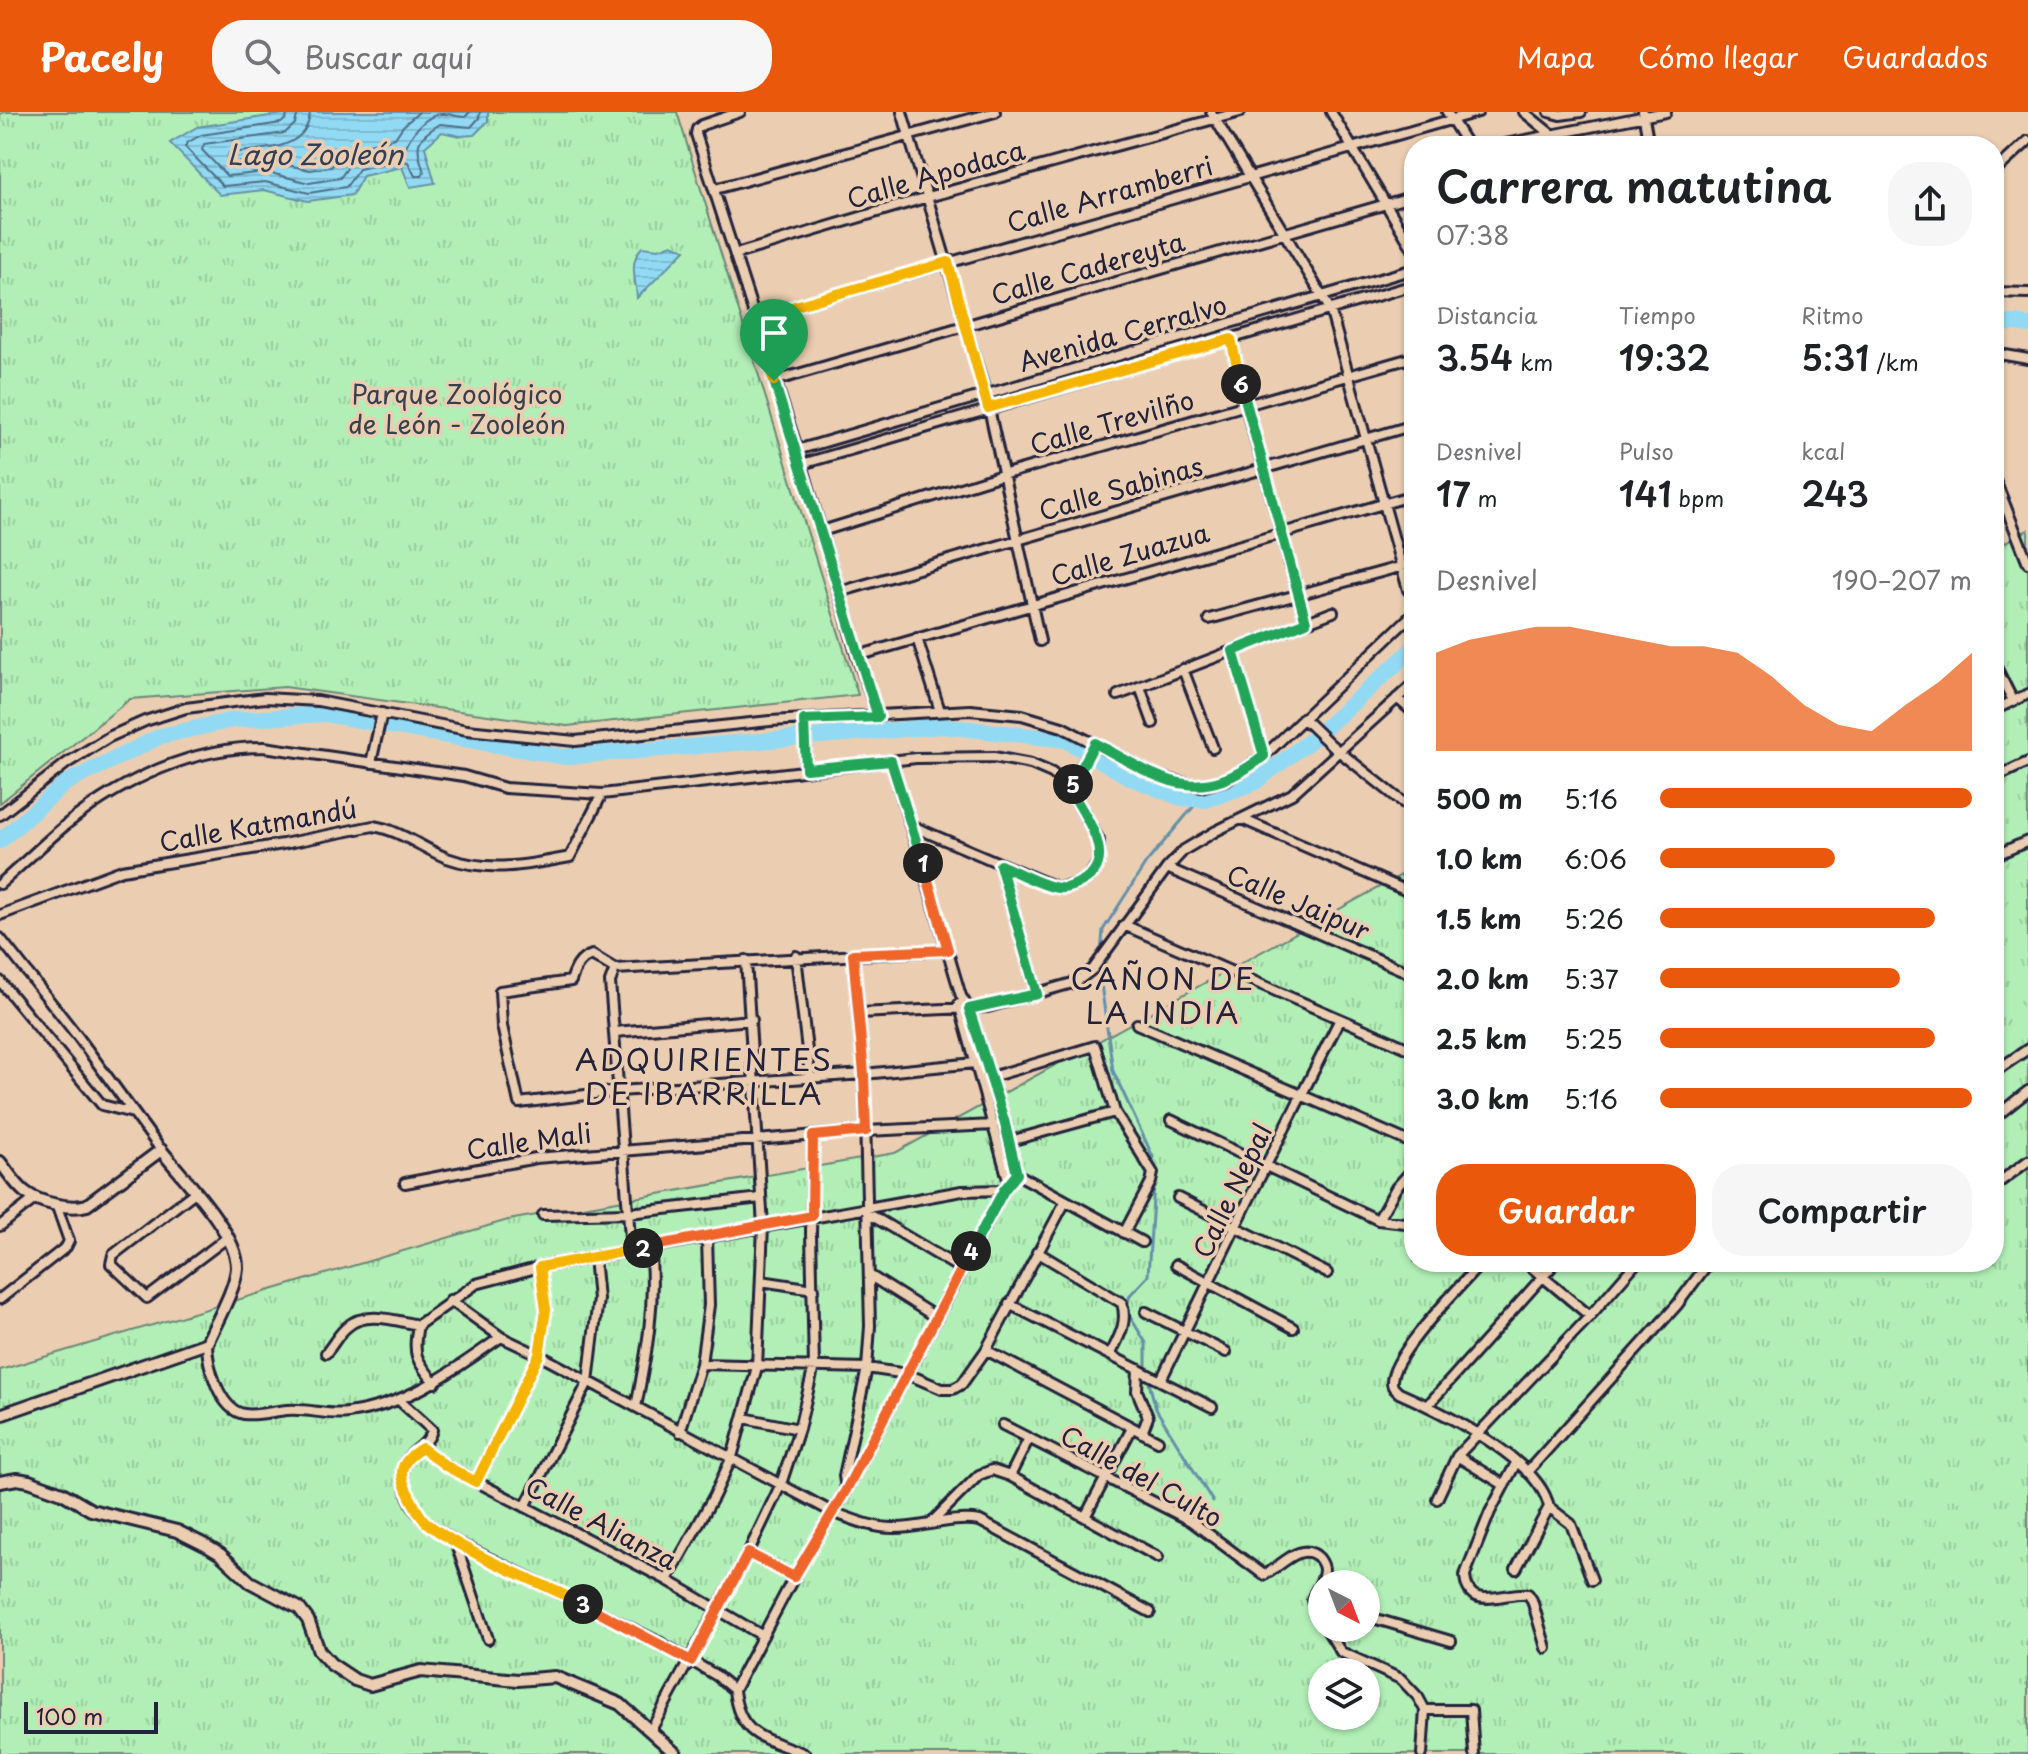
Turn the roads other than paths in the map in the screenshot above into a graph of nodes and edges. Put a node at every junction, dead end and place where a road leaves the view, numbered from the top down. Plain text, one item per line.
1 (740, 112) edge
2 (902, 112) edge
3 (995, 112) edge
4 (1240, 112) edge
5 (1331, 112) edge
6 (1478, 112) edge
7 (1524, 112) edge
8 (1549, 112) edge
9 (1581, 112) edge
10 (1666, 112) edge
11 (1643, 114) edge
12 (1213, 116) edge
13 (1450, 116) edge
14 (1551, 134) junction
15 (909, 135) junction
16 (1462, 136) edge
17 (1542, 136) edge
18 (1647, 136) edge
19 (2028, 141) edge
20 (1352, 148) junction
21 (2004, 163) edge
22 (1251, 176) junction
23 (715, 189) junction
24 (928, 197) junction
25 (1404, 199) edge
26 (1386, 204) junction
27 (1284, 234) junction
28 (1404, 234) edge
29 (736, 254) junction
30 (948, 262) junction
31 (1404, 272) edge
32 (1404, 288) edge
33 (2004, 292) edge
34 (2028, 293) edge
35 (1321, 297) junction
36 (1330, 309) junction
37 (754, 318) junction
38 (967, 324) junction
39 (1231, 339) junction
40 (2004, 355) edge
41 (2028, 359) edge
42 (1404, 360) edge
43 (1348, 376) junction
44 (774, 381) junction
45 (986, 395) junction
46 (1246, 406) junction
47 (988, 408) junction
48 (1404, 428) edge
49 (1366, 439) junction
50 (797, 450) junction
51 (802, 464) junction
52 (1263, 468) junction
53 (1002, 475) junction
54 (1404, 498) edge
55 (2004, 502) edge
56 (1384, 505) junction
57 (2006, 507) joint
58 (822, 531) junction
59 (1280, 533) junction
60 (1018, 539) junction
61 (2028, 563) edge
62 (1404, 566) edge
63 (1401, 567) junction
64 (1404, 577) edge
65 (839, 592) junction
66 (1298, 593) junction
67 (1031, 604) junction
68 (1333, 612) dead end
69 (1209, 619) dead end
70 (1306, 622) junction
71 (1404, 623) edge
72 (917, 638) junction
73 (1040, 641) dead end
74 (1233, 651) junction
75 (857, 656) junction
76 (1183, 669) junction
77 (2004, 683) edge
78 (1140, 687) junction
79 (1404, 692) edge
80 (2028, 694) edge
81 (1118, 695) dead end
82 (1397, 698) junction
83 (2013, 701) junction
84 (1404, 704) edge
85 (2004, 705) edge
86 (940, 711) junction
87 (878, 717) junction
88 (381, 718) junction
89 (1306, 722) junction
90 (1153, 723) dead end
91 (804, 725) junction
92 (1094, 747) junction
93 (1213, 748) dead end
94 (1340, 751) junction
95 (1264, 756) junction
96 (372, 759) junction
97 (891, 761) junction
98 (2028, 762) edge
99 (806, 764) junction
100 (2004, 773) edge
101 (1069, 788) junction
102 (602, 794) junction
103 (1404, 803) edge
104 (0, 815) edge
105 (1242, 819) junction
106 (912, 826) junction
107 (2028, 841) edge
108 (2004, 852) edge
109 (1000, 865) junction
110 (1167, 868) junction
111 (0, 884) edge
112 (1404, 890) edge
113 (0, 915) edge
114 (1124, 925) junction
115 (0, 938) edge
116 (948, 950) junction
117 (853, 954) junction
118 (796, 956) junction
119 (746, 960) junction
120 (615, 969) junction
121 (1404, 971) edge
122 (0, 981) edge
123 (1037, 994) junction
124 (961, 996) junction
125 (958, 1007) junction
126 (969, 1009) junction
127 (859, 1013) junction
128 (1340, 1019) junction
129 (752, 1020) junction
130 (1137, 1024) dead end
131 (615, 1032) junction
132 (1404, 1047) edge
133 (2028, 1049) edge
134 (975, 1063) junction
135 (2004, 1065) edge
136 (864, 1074) junction
137 (810, 1076) junction
138 (991, 1077) junction
139 (755, 1081) junction
140 (619, 1091) junction
141 (2028, 1091) edge
142 (1303, 1096) junction
143 (2004, 1110) edge
144 (1115, 1112) junction
145 (134, 1113) junction
146 (1171, 1120) dead end
147 (994, 1125) junction
148 (866, 1131) junction
149 (813, 1136) junction
150 (1404, 1140) edge
151 (758, 1141) junction
152 (1010, 1141) junction
153 (161, 1150) junction
154 (624, 1150) junction
155 (2028, 1161) edge
156 (0, 1162) edge
157 (1266, 1165) junction
158 (1007, 1171) junction
159 (1017, 1174) junction
160 (1404, 1179) edge
161 (2004, 1179) edge
162 (405, 1183) dead end
163 (1006, 1187) junction
164 (195, 1192) junction
165 (36, 1198) junction
166 (761, 1198) junction
167 (1178, 1198) dead end
168 (1065, 1202) junction
169 (56, 1204) junction
170 (869, 1211) junction
171 (629, 1213) junction
172 (543, 1215) dead end
173 (812, 1216) junction
174 (1378, 1220) junction
175 (1404, 1223) edge
176 (0, 1226) edge
177 (763, 1226) junction
178 (1236, 1227) junction
179 (1124, 1233) junction
180 (228, 1237) junction
181 (707, 1238) junction
182 (1142, 1242) dead end
183 (650, 1247) junction
184 (631, 1250) junction
185 (1037, 1252) junction
186 (594, 1257) junction
187 (1176, 1265) dead end
188 (540, 1267) junction
189 (961, 1269) junction
190 (1473, 1272) edge
191 (1537, 1272) edge
192 (1547, 1272) edge
193 (1628, 1272) edge
194 (1702, 1272) edge
195 (1327, 1273) dead end
196 (869, 1275) junction
197 (1543, 1277) junction
198 (761, 1281) junction
199 (1209, 1284) junction
200 (814, 1289) junction
201 (0, 1299) edge
202 (450, 1300) junction
203 (1009, 1304) junction
204 (1146, 1312) dead end
205 (1590, 1316) junction
206 (937, 1318) junction
207 (418, 1325) junction
208 (1293, 1328) dead end
209 (1185, 1332) junction
210 (501, 1337) junction
211 (207, 1343) junction
212 (986, 1350) junction
213 (1226, 1352) dead end
214 (326, 1353) dead end
215 (539, 1355) junction
216 (1110, 1355) junction
217 (701, 1364) junction
218 (814, 1366) junction
219 (757, 1367) junction
220 (867, 1368) junction
221 (1138, 1369) junction
222 (907, 1374) junction
223 (1161, 1380) junction
224 (588, 1382) junction
225 (435, 1383) junction
226 (400, 1401) junction
227 (1428, 1405) junction
228 (636, 1407) junction
229 (1212, 1407) dead end
230 (0, 1415) edge
231 (744, 1418) junction
232 (1003, 1425) dead end
233 (1132, 1428) junction
234 (799, 1429) junction
235 (854, 1431) junction
236 (680, 1432) junction
237 (1142, 1433) junction
238 (1479, 1433) junction
239 (875, 1434) junction
240 (1029, 1438) junction
241 (1158, 1441) dead end
242 (422, 1448) junction
243 (1457, 1456) junction
244 (732, 1457) junction
245 (1516, 1463) junction
246 (1527, 1472) junction
247 (1010, 1476) junction
248 (1106, 1476) junction
249 (0, 1482) edge
250 (476, 1482) junction
251 (781, 1484) junction
252 (1504, 1485) junction
253 (846, 1490) junction
254 (1437, 1499) dead end
255 (525, 1507) junction
256 (1549, 1507) junction
257 (832, 1512) junction
258 (1085, 1517) junction
259 (931, 1523) junction
260 (454, 1541) junction
261 (748, 1553) junction
262 (1158, 1557) dead end
263 (1516, 1569) dead end
264 (1324, 1570) edge
265 (794, 1577) junction
266 (667, 1580) junction
267 (1592, 1580) dead end
268 (717, 1610) junction
269 (1150, 1612) dead end
270 (1380, 1620) edge
271 (763, 1636) junction
272 (488, 1639) dead end
273 (1451, 1641) dead end
274 (1335, 1642) edge
275 (1546, 1648) dead end
276 (691, 1661) junction
277 (734, 1690) junction
278 (1425, 1710) junction
279 (651, 1730) junction
280 (676, 1754) edge
281 (805, 1754) edge
282 (1422, 1754) edge
283 (1474, 1754) edge

1 - 23 street
2 - 15 street
3 - 15 street
4 - 12 street, Calle Apodaca
5 - 20 street
6 - 13 street, Calle Arramberri
7 - 14 street
8 - 9 street
10 - 11 street
11 - 14 street
11 - 18 street
12 - 22 street
12 - 24 street, Calle Apodaca
13 - 16 street
13 - 20 street, Calle Arramberri
14 - 17 street
15 - 23 street
15 - 24 street
19 - 21 street
20 - 22 street, Calle Arramberri
20 - 26 street
22 - 27 street
22 - 30 street, Calle Arramberri
23 - 29 street
24 - 29 street, Calle Apodaca
24 - 30 street
25 - 26 street, Calle Cadereyta
26 - 27 street, Calle Cadereyta
26 - 28 street
27 - 35 street
27 - 38 street, Calle Cadereyta
29 - 37 street
30 - 37 street, Calle Arramberri
30 - 38 street
31 - 35 street, Avenida Cerralvo
32 - 36 street, Avenida Cerralvo
33 - 34 street
35 - 36 street
35 - 45 street, Avenida Cerralvo
36 - 39 street, Avenida Cerralvo
36 - 43 street
37 - 44 street
38 - 44 street, Calle Cadereyta
38 - 45 street
39 - 46 street
39 - 47 street, Avenida Cerralvo
40 - 41 street
42 - 43 street, Calle Trevilño
43 - 46 street, Calle Trevilño
43 - 49 street
44 - 50 street
45 - 47 street
45 - 50 street, Avenida Cerralvo
46 - 52 street
46 - 53 street, Calle Trevilño
47 - 51 street, Avenida Cerralvo
47 - 53 street
48 - 49 street, Calle Sabinas
49 - 52 street, Calle Sabinas
49 - 56 street
50 - 51 street
51 - 58 street
52 - 59 street
52 - 60 street, Calle Sabinas
53 - 58 street, Calle Trevilño
53 - 60 street
54 - 56 street, Calle Zuazua
55 - 57 street
56 - 59 street, Calle Zuazua
56 - 63 street
57 - 61 street
58 - 65 street
59 - 66 street
59 - 67 street, Calle Zuazua
60 - 65 street, Calle Sabinas
60 - 67 street
62 - 63 street
63 - 64 street
63 - 66 street
65 - 75 street
66 - 69 street
66 - 70 street
67 - 72 street, Calle Zuazua
67 - 73 street
68 - 70 street
70 - 74 street
71 - 89 street
72 - 75 street, Calle Zuazua
72 - 86 street
74 - 76 street
74 - 95 street
75 - 87 street
76 - 78 street
76 - 93 street
77 - 83 street
78 - 81 street
78 - 90 street
79 - 82 street
80 - 83 street
82 - 84 street
82 - 94 street
83 - 85 street
86 - 87 street
86 - 92 street
87 - 91 street
88 - 91 street
88 - 96 street
88 - 104 street
89 - 94 street
89 - 95 street
91 - 99 street
92 - 95 street
92 - 101 street
94 - 103 street
94 - 105 street
96 - 102 street
96 - 111 street
97 - 99 street
97 - 101 street
97 - 106 street
98 - 100 street
99 - 102 street
101 - 109 street
102 - 113 street, Calle Katmandú
105 - 110 street
105 - 112 street
106 - 109 street
106 - 116 street
107 - 108 street
109 - 123 street
110 - 114 street
110 - 121 street, Calle Jaipur
114 - 123 street
114 - 128 street
115 - 145 street
116 - 117 street
116 - 124 street
117 - 118 street
117 - 127 street
118 - 119 street
118 - 137 street
119 - 120 street
119 - 129 street
120 - 131 street
120 - 140 street
122 - 145 street
123 - 126 street
124 - 125 street
124 - 126 street
125 - 126 street
125 - 127 street
125 - 134 street
126 - 138 street
127 - 136 street
128 - 132 street
128 - 142 street, Calle Nepal
129 - 131 street
129 - 139 street
130 - 142 street
131 - 140 street
133 - 135 street
134 - 136 street
134 - 147 street
136 - 137 street
136 - 148 street
137 - 139 street
138 - 144 street
138 - 152 street
139 - 140 street
139 - 151 street
140 - 154 street
141 - 143 street
142 - 150 street
142 - 157 street, Calle Nepal
144 - 152 street
144 - 179 street
145 - 153 street
146 - 157 street
147 - 148 street, Calle Mali
147 - 158 street
148 - 149 street, Calle Mali
148 - 170 street
149 - 151 street, Calle Mali
149 - 173 street
151 - 154 street, Calle Mali
151 - 166 street
152 - 159 street
153 - 164 street
153 - 169 street
154 - 162 street, Calle Mali
154 - 171 street
155 - 161 street
156 - 165 street
157 - 174 street
157 - 178 street, Calle Nepal
158 - 159 street
158 - 163 street
159 - 163 street
159 - 168 street
160 - 174 street
163 - 170 street
163 - 189 street
164 - 180 street
164 - 180 street
165 - 169 street
165 - 176 street
166 - 171 street
166 - 177 street
167 - 178 street
168 - 179 street
168 - 185 street
169 - 201 street
170 - 173 street
170 - 189 street
170 - 196 street
171 - 172 street
171 - 184 street
173 - 177 street
173 - 200 street
174 - 175 street
177 - 181 street
177 - 198 street
178 - 195 street
178 - 199 street, Calle Nepal
179 - 182 street
180 - 211 street
181 - 183 street
181 - 217 street
183 - 184 street
183 - 228 street
184 - 186 street
185 - 203 street
185 - 216 street
186 - 188 street
186 - 224 street
187 - 199 street
188 - 202 street
188 - 215 street
189 - 206 street
190 - 227 street
191 - 197 street
192 - 197 street
193 - 205 street
194 - 246 street
196 - 206 street
196 - 220 street
197 - 205 street
197 - 227 street
198 - 200 street
198 - 219 street
199 - 208 street
199 - 209 street, Calle Nepal
200 - 218 street
202 - 207 street
202 - 210 street
203 - 212 street
203 - 216 street
204 - 209 street
205 - 238 street
206 - 222 street
207 - 214 street
207 - 225 street
209 - 213 street
209 - 223 street, Calle Nepal
210 - 215 street
210 - 225 street
211 - 226 street
211 - 230 street
212 - 222 street
212 - 233 street
215 - 224 street
215 - 250 street
216 - 221 street
217 - 219 street
217 - 236 street
218 - 219 street
218 - 220 street
218 - 234 street
219 - 231 street
220 - 222 street
220 - 235 street
221 - 223 street
221 - 237 street
222 - 239 street
223 - 229 street
224 - 228 street
224 - 255 street
225 - 226 street
226 - 242 street
227 - 238 street
228 - 236 street
231 - 234 street
231 - 244 street
232 - 240 street, Calle del Culto
233 - 237 street
233 - 248 street
234 - 251 street
235 - 239 street
235 - 253 street
236 - 244 street
237 - 241 street
238 - 243 street
238 - 245 street
239 - 253 street
240 - 247 street
240 - 248 street, Calle del Culto
242 - 250 street, Calle Alianza
242 - 260 street
243 - 252 street
243 - 254 street
244 - 251 street
244 - 266 street
245 - 246 street
245 - 252 street
246 - 256 street
247 - 258 street
247 - 259 street
248 - 258 street
248 - 264 street, Calle del Culto
249 - 279 street
250 - 255 street, Calle Alianza
251 - 257 street
251 - 261 street
252 - 275 street
253 - 257 street
255 - 266 street, Calle Alianza
256 - 263 street
256 - 267 street
257 - 259 street
257 - 265 street
258 - 262 street
259 - 269 street
260 - 272 street
260 - 276 street
261 - 265 street
261 - 268 street
265 - 271 street
266 - 268 street, Calle Alianza
268 - 271 street, Calle Alianza
268 - 276 street
270 - 273 street
271 - 277 street
274 - 278 street
276 - 277 street
276 - 279 street
277 - 281 street
278 - 282 street
278 - 283 street
279 - 280 street

